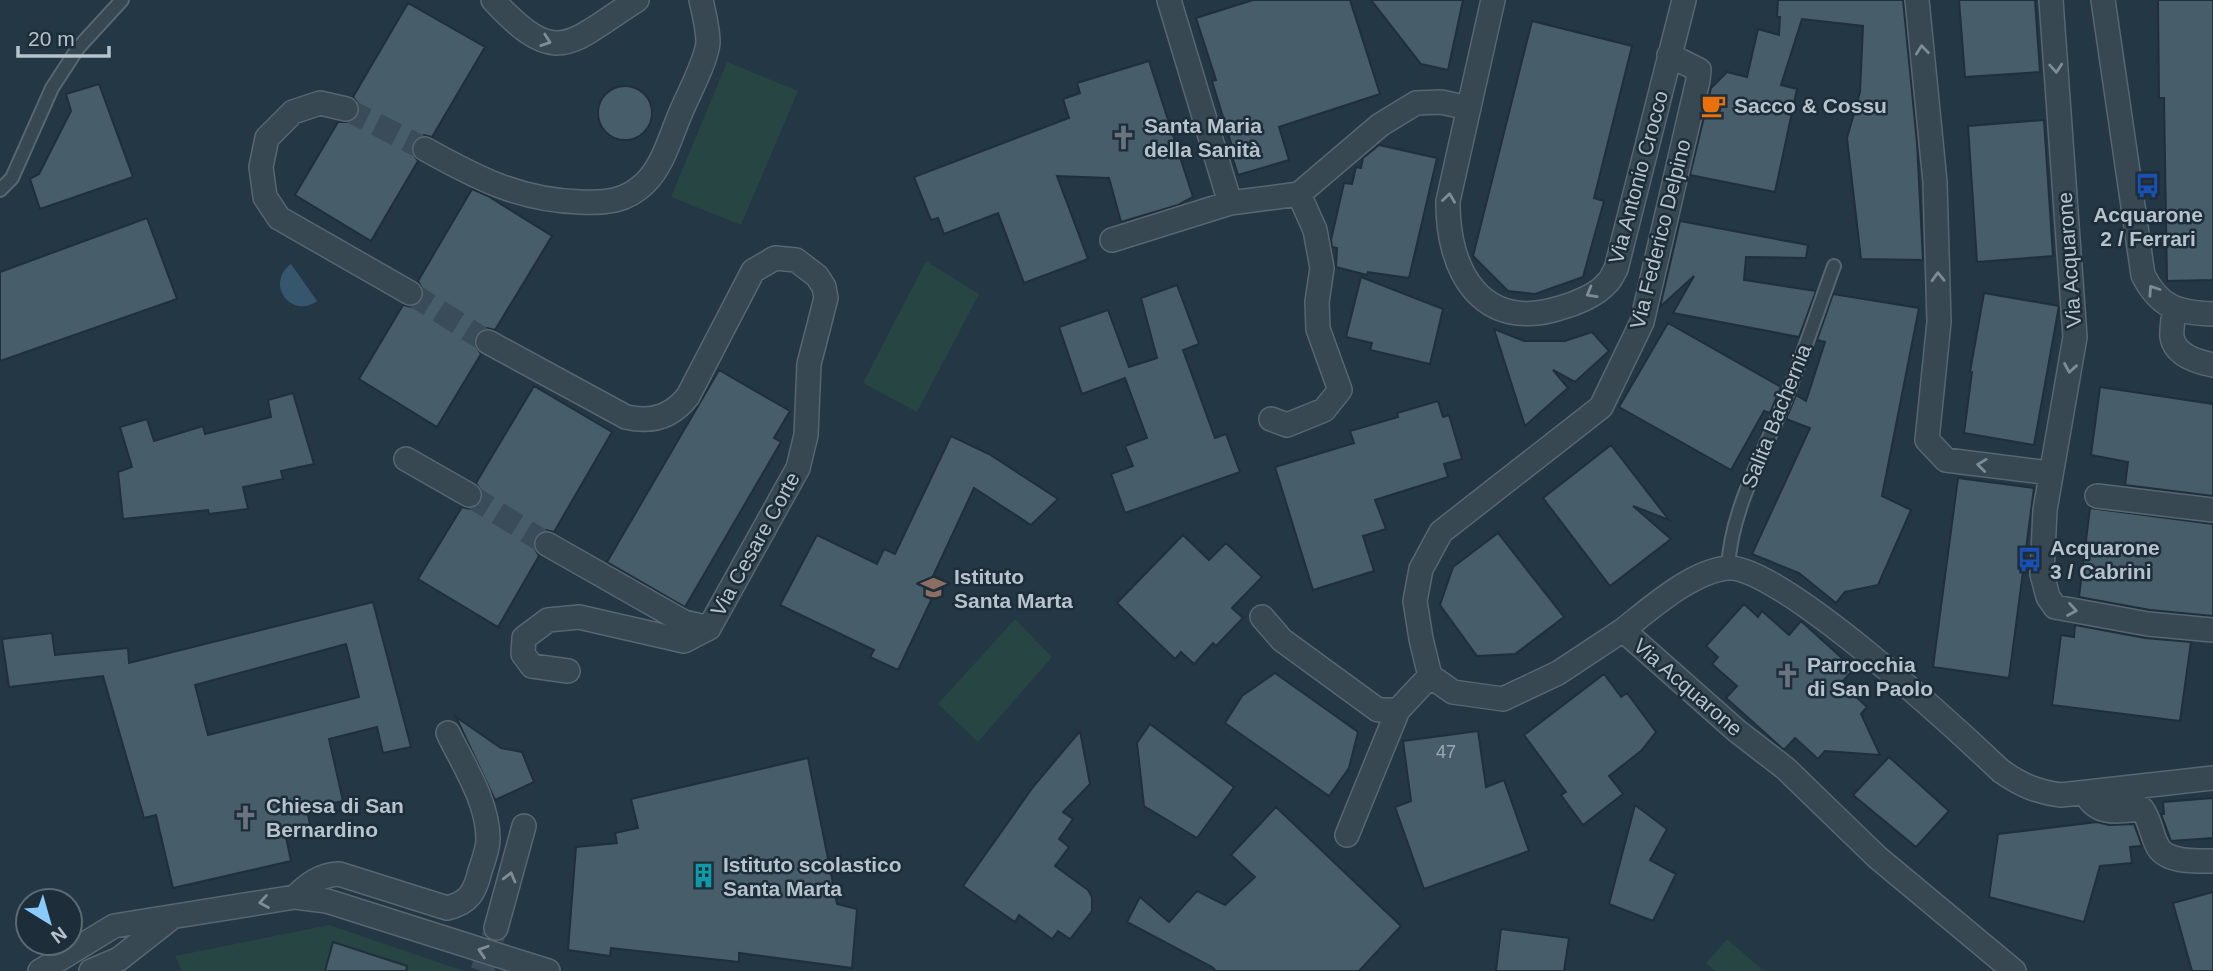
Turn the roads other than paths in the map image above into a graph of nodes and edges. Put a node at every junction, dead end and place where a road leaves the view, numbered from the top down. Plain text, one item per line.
1 (122, 0) edge
2 (493, 0) edge
3 (637, 0) edge
4 (701, 0) edge
5 (1169, 0) edge
6 (1493, 0) edge
7 (1684, 0) edge
8 (1917, 0) edge
9 (2051, 0) edge
10 (2103, 0) edge
11 (1670, 55) junction
12 (1469, 108) junction
13 (346, 109) tunnel mouth
14 (425, 149) tunnel mouth
15 (0, 190) edge
16 (1299, 194) junction
17 (1230, 203) junction
18 (1112, 240) dead end
19 (1833, 267) dead end
20 (410, 293) tunnel mouth
21 (2174, 308) junction
22 (2213, 314) edge
23 (488, 342) tunnel mouth
24 (2213, 365) edge
25 (1271, 419) dead end
26 (406, 459) dead end
27 (2050, 473) junction
28 (469, 495) tunnel mouth
29 (2097, 496) dead end
30 (2213, 510) edge
31 (547, 544) tunnel mouth
32 (1728, 568) junction
33 (1262, 617) dead end
34 (709, 628) junction
35 (1623, 630) junction
36 (2213, 631) edge
37 (568, 671) dead end
38 (1430, 676) junction
39 (1398, 710) junction
40 (449, 733) dead end
41 (2213, 778) edge
42 (2085, 793) junction
43 (1347, 835) dead end
44 (488, 842) junction
45 (2213, 860) edge
46 (295, 897) junction
47 (173, 917) junction
48 (496, 928) tunnel mouth
49 (40, 971) edge
50 (91, 971) edge
51 (548, 971) edge
52 (2014, 971) edge

1 - 15 lane
2 -> 3 street
4 - 14 street
5 - 17 street
6 - 12 street, Via Antonio Crocco
7 - 11 street, Via Antonio Crocco
27 -> 8 street
9 -> 27 street, Via Acquarone
21 -> 10 street
11 -> 12 street, Via Antonio Crocco
11 - 38 street, Via Federico Delpino
12 - 16 street
13 - 20 street
16 - 17 street
16 - 25 street
17 - 18 street
19 - 32 lane, Salita Bachernia
21 - 22 street
21 - 24 street
23 - 34 street, Via Cesare Corte
26 - 28 street
27 -> 36 street, Via Acquarone
29 - 30 street
31 - 34 street, Via Cesare Corte
32 - 35 street, Via Acquarone
32 - 42 street
33 - 39 street
34 - 37 street, Via Cesare Corte
35 - 38 street
35 - 52 street, Via Acquarone
38 - 39 street
39 - 43 street
40 - 44 street
41 - 42 street
42 - 45 street
44 - 46 street
48 -> 44 street
46 -> 47 street
51 -> 46 street
47 - 49 street
47 - 50 street

